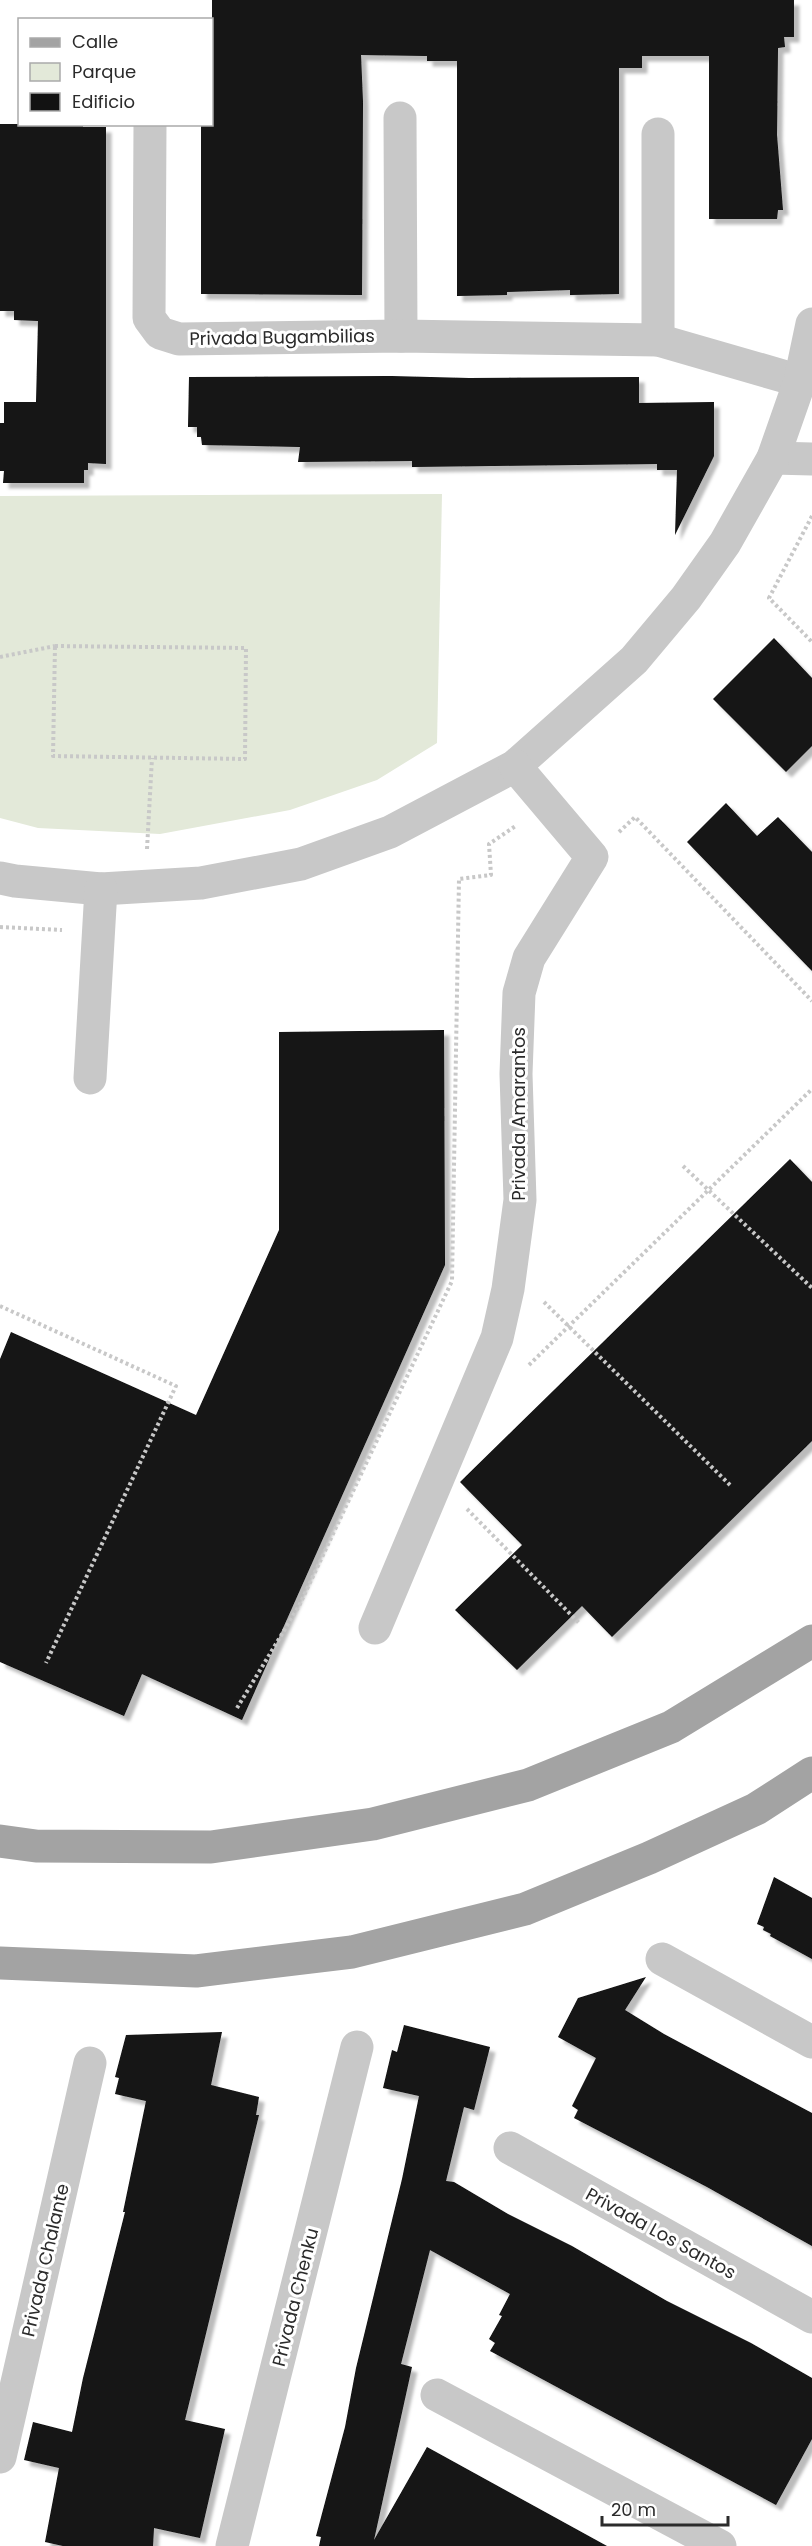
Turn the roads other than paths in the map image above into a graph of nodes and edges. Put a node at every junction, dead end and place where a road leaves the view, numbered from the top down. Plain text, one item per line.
1 (400, 118) dead end
2 (150, 126) edge
3 (658, 134) dead end
4 (812, 324) edge
5 (401, 336) junction
6 (658, 340) junction
7 (800, 381) junction
8 (773, 458) junction
9 (812, 459) edge
10 (515, 766) junction
11 (0, 878) edge
12 (101, 889) junction
13 (90, 1078) dead end
14 (375, 1628) dead end
15 (812, 1641) edge
16 (812, 1773) edge
17 (0, 1841) edge
18 (662, 1959) dead end
19 (0, 1963) edge
20 (812, 2042) edge
21 (357, 2047) dead end
22 (90, 2063) dead end
23 (510, 2148) dead end
24 (812, 2317) edge
25 (437, 2395) dead end
26 (0, 2457) edge
27 (232, 2546) edge
28 (720, 2546) edge

1 - 5 street, Privada Bugambilias
2 - 5 street, Privada Bugambilias
3 - 6 street
4 - 7 street
5 - 6 street, Privada Bugambilias
6 - 7 street, Privada Bugambilias
7 - 8 street
8 - 9 street
8 - 10 street
10 - 12 street
10 - 14 street, Privada Amarantos
11 - 12 street
12 - 13 street
15 - 17 main road
16 - 19 main road
18 - 20 street
21 - 27 street, Privada Chenku
22 - 26 street, Privada Chalante
23 - 24 street, Privada Los Santos
25 - 28 street

